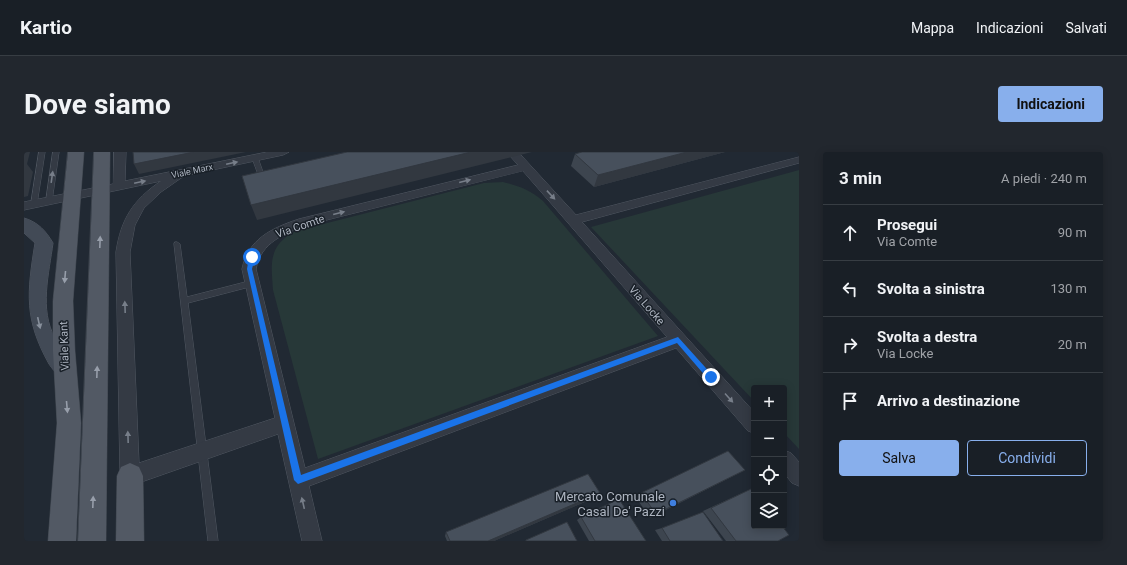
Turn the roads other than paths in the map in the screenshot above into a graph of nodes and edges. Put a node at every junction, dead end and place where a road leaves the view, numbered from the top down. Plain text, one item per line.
1 (42, 152) edge
2 (56, 152) edge
3 (76, 152) edge
4 (102, 152) edge
5 (120, 152) edge
6 (283, 152) edge
7 (255, 158) junction
8 (799, 160) edge
9 (520, 162) joint
10 (180, 174) junction
11 (278, 174) edge
12 (110, 188) junction
13 (72, 196) junction
14 (49, 201) junction
15 (29, 205) edge
16 (573, 220) junction
17 (24, 224) edge
18 (177, 244) dead end
19 (253, 283) junction
20 (183, 301) junction
21 (678, 340) junction
22 (65, 368) junction
23 (751, 422) edge
24 (285, 423) junction
25 (202, 451) junction
26 (787, 462) edge
27 (130, 476) junction
28 (799, 476) edge
29 (298, 480) junction
30 (62, 541) edge
31 (92, 541) edge
32 (130, 541) edge
33 (212, 541) edge
34 (312, 541) edge

1 - 15 lane
14 -> 2 lane
3 - 13 main road, Viale Kant
4 - 12 main road
5 - 12 street
6 - 7 street, Viale Marx
10 -> 7 street, Viale Marx
7 - 11 lane
8 - 16 street
9 -> 16 street, Via Locke
19 -> 9 street, Via Comte
12 -> 10 street, Viale Marx
27 -> 10 street
12 - 13 street, Viale Marx
31 -> 12 main road
13 - 14 street, Viale Marx
13 -> 22 main road, Viale Kant
14 - 15 street, Viale Marx
16 - 21 street, Via Locke
17 -> 22 street
18 - 20 lane
19 - 20 lane
19 - 24 street, Via Comte
20 - 25 lane
21 -> 23 street, Via Locke
21 - 29 street
22 -> 30 main road, Viale Kant
24 - 25 street
24 - 29 street, Via Comte
25 - 27 street
25 - 33 lane
26 - 28 street
27 - 32 main road
34 -> 29 street, Via Comte

